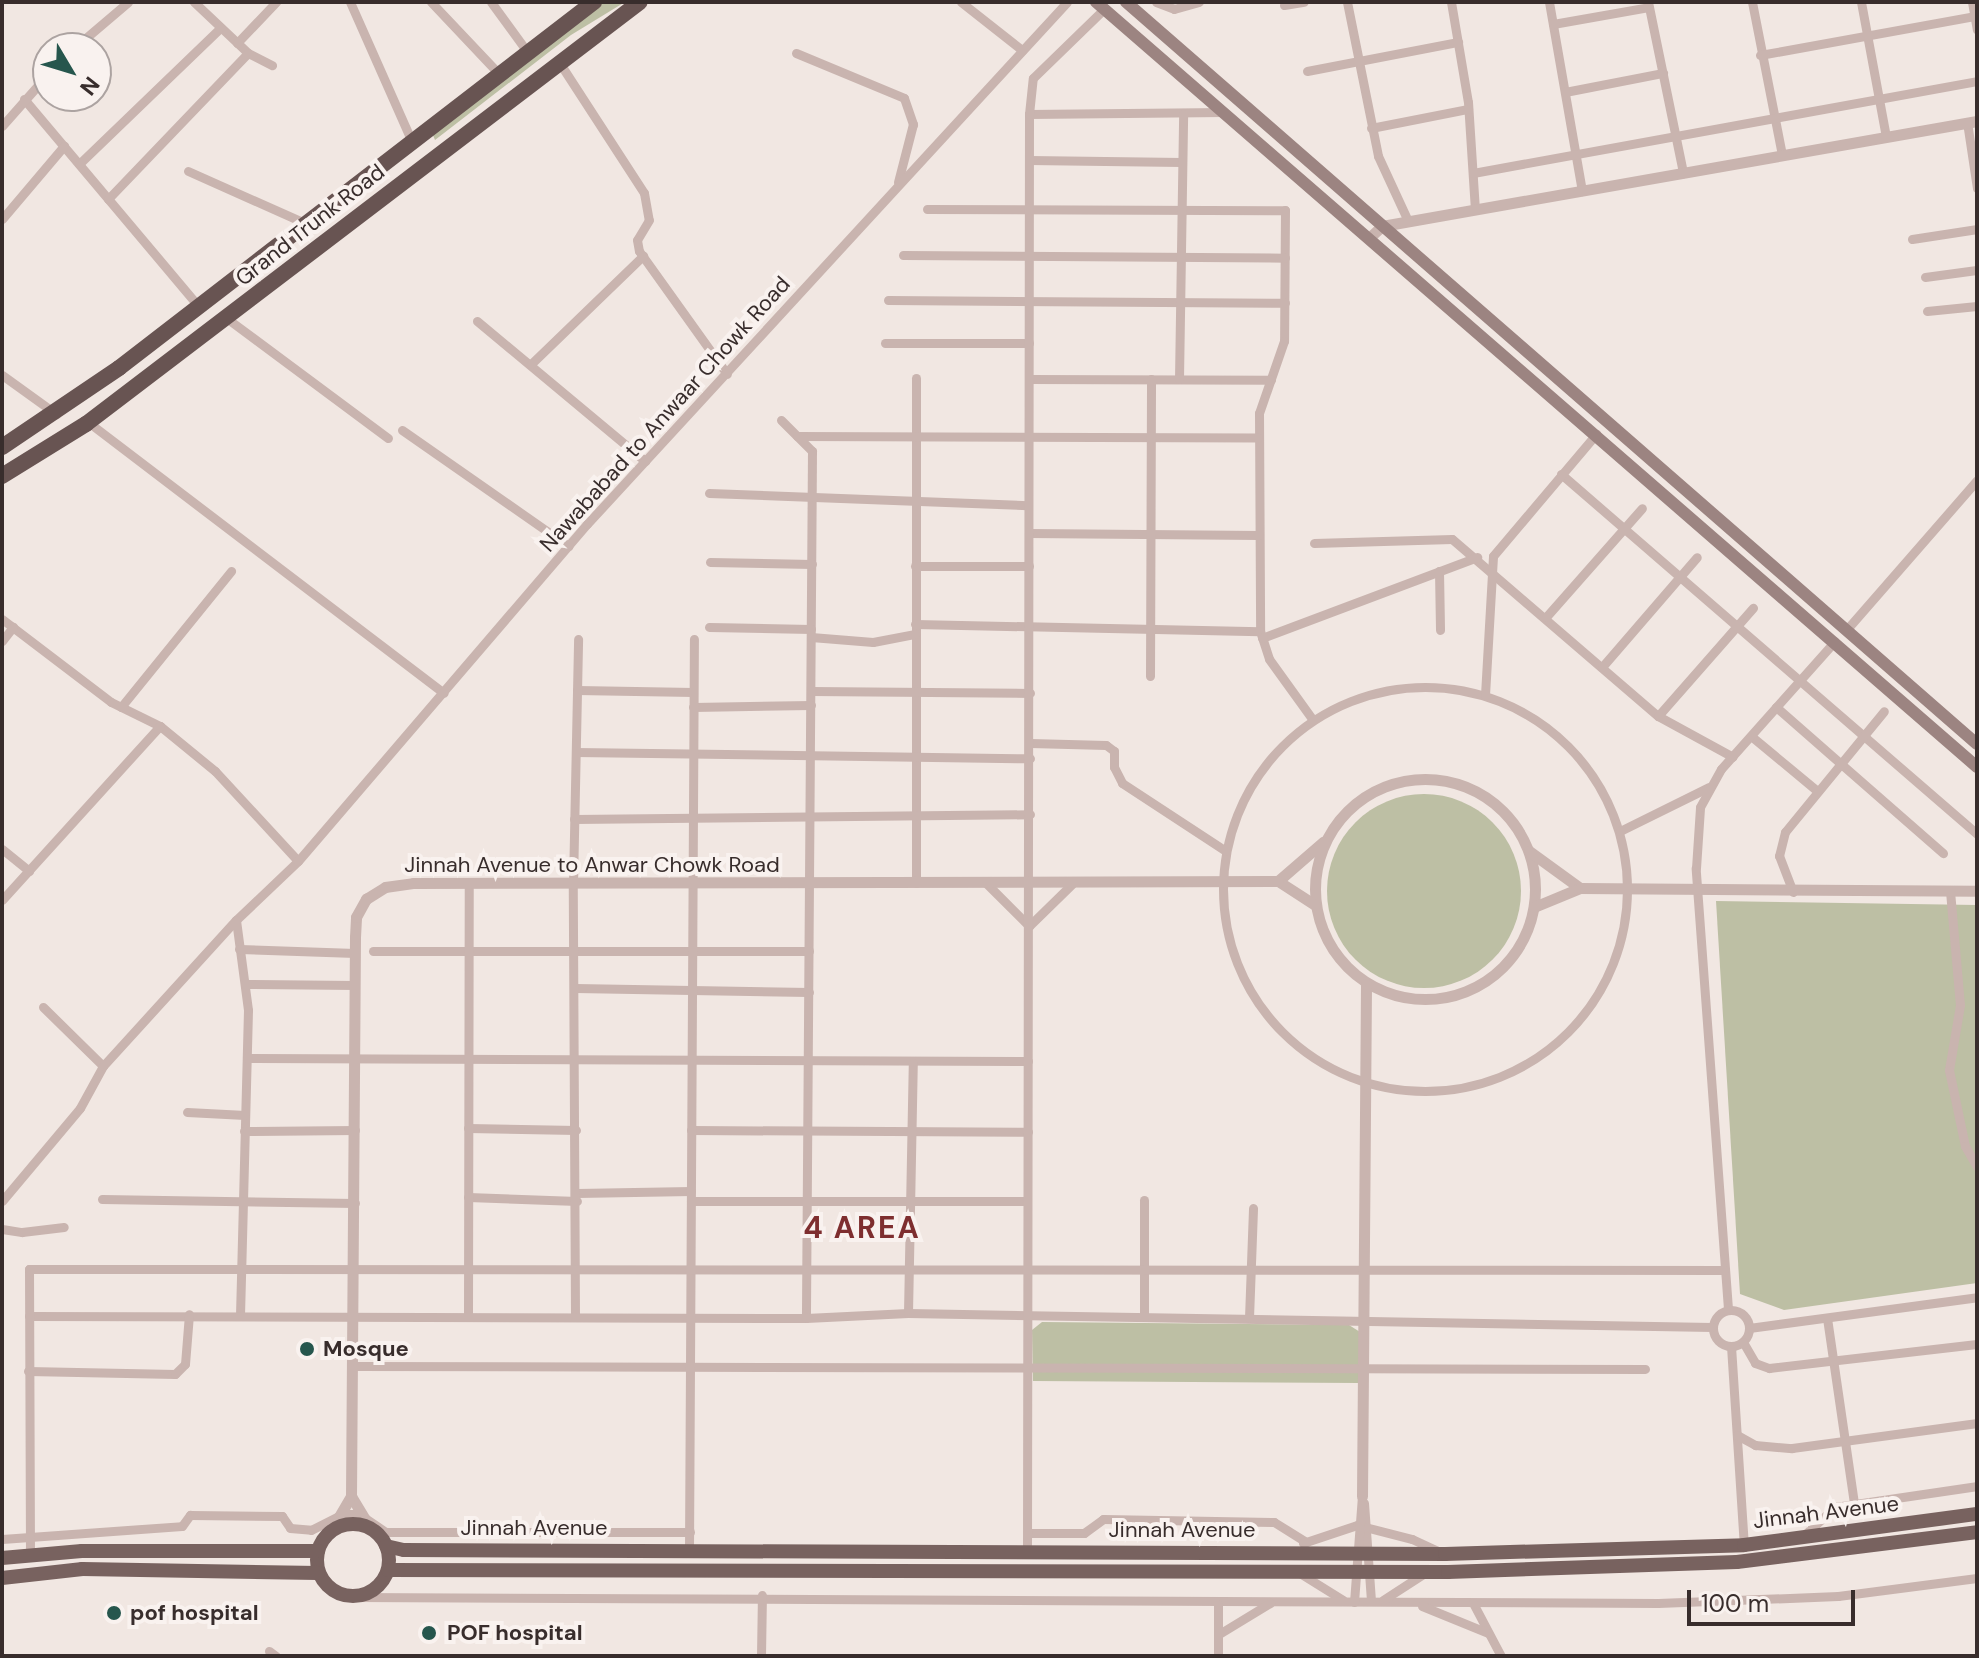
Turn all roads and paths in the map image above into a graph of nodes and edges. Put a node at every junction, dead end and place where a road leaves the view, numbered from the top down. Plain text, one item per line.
1 (128, 2) edge
2 (194, 2) edge
3 (276, 2) edge
4 (350, 2) edge
5 (431, 2) edge
6 (491, 2) edge
7 (594, 2) edge
8 (640, 2) edge
9 (961, 2) edge
10 (1067, 2) edge
11 (1126, 2) edge
12 (1199, 2) edge
13 (1304, 2) edge
14 (1347, 2) edge
15 (1451, 2) edge
16 (1549, 2) edge
17 (1752, 2) edge
18 (1861, 2) edge
19 (1972, 2) edge
20 (1160, 3) edge
21 (1649, 4) edge
22 (1284, 5) dead end
23 (1100, 6) edge
24 (1975, 16) junction
25 (1553, 24) junction
26 (1977, 30) edge
27 (217, 31) dead end
28 (93, 32) edge
29 (1160, 33) junction
30 (1867, 35) junction
31 (1458, 42) junction
32 (237, 43) junction
33 (1150, 48) junction
34 (1022, 50) junction
35 (248, 53) junction
36 (528, 53) junction
37 (796, 53) dead end
38 (1760, 55) junction
39 (559, 62) junction
40 (1359, 63) junction
41 (272, 65) dead end
42 (1307, 71) dead end
43 (1663, 73) junction
44 (500, 75) junction
45 (1977, 81) edge
46 (32, 91) edge
47 (1565, 92) junction
48 (24, 99) junction
49 (1879, 99) junction
50 (1468, 109) junction
51 (1223, 112) junction
52 (1029, 114) junction
53 (1183, 114) junction
54 (1773, 118) junction
55 (1972, 122) edge
56 (2, 126) edge
57 (1371, 128) junction
58 (1676, 136) junction
59 (1886, 137) junction
60 (412, 142) junction
61 (64, 146) junction
62 (1576, 154) junction
63 (1782, 155) junction
64 (1029, 160) junction
65 (428, 162) junction
66 (1181, 162) junction
67 (79, 164) junction
68 (1976, 166) edge
69 (188, 171) dead end
70 (1473, 173) junction
71 (1683, 173) junction
72 (898, 185) junction
73 (1977, 188) edge
74 (1582, 191) junction
75 (108, 199) junction
76 (927, 209) dead end
77 (1029, 209) junction
78 (1181, 210) junction
79 (1475, 210) junction
80 (2, 219) edge
81 (1408, 221) junction
82 (307, 224) junction
83 (1382, 226) junction
84 (1977, 229) edge
85 (1369, 238) junction
86 (1912, 239) dead end
87 (903, 255) dead end
88 (643, 256) junction
89 (1180, 258) junction
90 (1285, 258) junction
91 (1029, 259) junction
92 (1977, 270) edge
93 (1925, 277) dead end
94 (1469, 299) junction
95 (888, 300) dead end
96 (1182, 303) junction
97 (1285, 303) junction
98 (1029, 304) junction
99 (1977, 306) edge
100 (199, 307) junction
101 (1927, 311) dead end
102 (1456, 313) junction
103 (225, 317) junction
104 (477, 321) dead end
105 (885, 343) dead end
106 (1029, 343) junction
107 (531, 364) junction
108 (727, 374) junction
109 (2, 375) edge
110 (916, 378) dead end
111 (1029, 379) junction
112 (1151, 379) junction
113 (1179, 379) junction
114 (1271, 380) junction
115 (56, 414) junction
116 (781, 420) dead end
117 (88, 422) junction
118 (402, 430) dead end
119 (1596, 434) junction
120 (797, 436) junction
121 (916, 436) junction
122 (1029, 437) junction
123 (1150, 437) junction
124 (388, 438) dead end
125 (1258, 438) junction
126 (2, 447) edge
127 (645, 461) junction
128 (1561, 474) junction
129 (2, 476) edge
130 (1977, 480) edge
131 (709, 493) dead end
132 (812, 497) junction
133 (916, 501) junction
134 (1028, 505) junction
135 (1642, 508) dead end
136 (1624, 529) junction
137 (1029, 533) junction
138 (1151, 533) junction
139 (1259, 535) junction
140 (1314, 543) dead end
141 (568, 546) junction
142 (1760, 554) junction
143 (1477, 557) junction
144 (1697, 557) dead end
145 (710, 562) dead end
146 (812, 564) junction
147 (915, 566) junction
148 (1029, 566) junction
149 (1749, 567) junction
150 (1492, 569) junction
151 (231, 571) dead end
152 (1439, 571) junction
153 (1680, 577) junction
154 (1753, 608) dead end
155 (1546, 617) junction
156 (2, 619) edge
157 (1738, 626) junction
158 (13, 627) junction
159 (709, 627) dead end
160 (1029, 628) junction
161 (1150, 628) junction
162 (1848, 628) junction
163 (915, 629) junction
164 (1440, 630) dead end
165 (811, 633) junction
166 (1261, 634) junction
167 (578, 639) dead end
168 (694, 639) dead end
169 (2, 641) edge
170 (1835, 641) junction
171 (1602, 667) junction
172 (1150, 676) dead end
173 (1800, 679) junction
174 (577, 690) junction
175 (811, 691) junction
176 (693, 692) junction
177 (444, 693) junction
178 (915, 693) junction
179 (1030, 693) junction
180 (1485, 695) junction
181 (811, 705) junction
182 (121, 707) junction
183 (693, 707) junction
184 (1776, 707) junction
185 (1884, 711) dead end
186 (1658, 716) junction
187 (1313, 720) junction
188 (160, 726) junction
189 (1751, 736) junction
190 (1862, 736) junction
191 (1030, 743) junction
192 (1977, 744) edge
193 (576, 752) junction
194 (692, 754) junction
195 (810, 755) junction
196 (916, 756) junction
197 (1733, 757) junction
198 (1030, 758) junction
199 (1840, 761) junction
200 (1977, 767) edge
201 (1709, 787) junction
202 (1816, 790) junction
203 (1030, 814) junction
204 (916, 815) junction
205 (810, 816) junction
206 (690, 817) junction
207 (574, 819) junction
208 (1620, 831) junction
209 (1977, 834) edge
210 (1326, 839) junction
211 (2, 849) edge
212 (1226, 851) junction
213 (1529, 851) junction
214 (1943, 853) dead end
215 (298, 861) junction
216 (29, 871) junction
217 (1278, 881) junction
218 (689, 882) junction
219 (469, 883) junction
220 (573, 883) junction
221 (916, 883) junction
222 (986, 883) junction
223 (810, 884) junction
224 (1030, 884) junction
225 (1072, 884) junction
226 (1222, 885) junction
227 (1580, 888) junction
228 (1628, 889) junction
229 (1698, 891) junction
230 (1950, 891) junction
231 (1977, 891) edge
232 (1793, 892) junction
233 (2, 900) edge
234 (1315, 905) junction
235 (1534, 907) junction
236 (236, 920) junction
237 (1029, 926) junction
238 (239, 949) junction
239 (574, 949) junction
240 (689, 949) junction
241 (373, 951) dead end
242 (809, 951) junction
243 (469, 952) junction
244 (355, 953) junction
245 (245, 984) junction
246 (1366, 984) junction
247 (355, 985) junction
248 (691, 987) junction
249 (575, 988) junction
250 (809, 992) junction
251 (43, 1007) dead end
252 (247, 1058) junction
253 (355, 1059) junction
254 (469, 1059) junction
255 (1028, 1061) junction
256 (575, 1062) junction
257 (691, 1062) junction
258 (808, 1062) junction
259 (913, 1063) junction
260 (103, 1066) junction
261 (1365, 1083) junction
262 (187, 1112) dead end
263 (245, 1115) junction
264 (468, 1128) junction
265 (355, 1130) junction
266 (576, 1130) junction
267 (691, 1130) junction
268 (244, 1131) junction
269 (808, 1131) junction
270 (1028, 1132) junction
271 (912, 1133) junction
272 (1977, 1167) edge
273 (691, 1196) junction
274 (468, 1197) junction
275 (577, 1197) junction
276 (910, 1198) junction
277 (102, 1199) dead end
278 (242, 1200) junction
279 (1144, 1200) dead end
280 (2, 1201) edge
281 (808, 1201) junction
282 (1027, 1201) junction
283 (355, 1203) junction
284 (1253, 1208) dead end
285 (64, 1227) dead end
286 (2, 1229) edge
287 (577, 1266) junction
288 (1026, 1267) junction
289 (355, 1268) junction
290 (467, 1268) junction
291 (1144, 1268) junction
292 (1251, 1268) junction
293 (690, 1269) junction
294 (1366, 1269) junction
295 (241, 1270) junction
296 (909, 1270) junction
297 (1724, 1270) junction
298 (807, 1271) junction
299 (1977, 1297) edge
300 (1728, 1309) junction
301 (908, 1313) junction
302 (189, 1314) junction
303 (240, 1314) junction
304 (468, 1314) junction
305 (575, 1314) junction
306 (356, 1315) junction
307 (29, 1316) junction
308 (690, 1316) junction
309 (1026, 1317) junction
310 (1144, 1317) junction
311 (806, 1318) junction
312 (1249, 1318) junction
313 (1827, 1318) junction
314 (1364, 1319) junction
315 (1712, 1327) junction
316 (1749, 1328) junction
317 (1743, 1342) junction
318 (1977, 1344) edge
319 (1731, 1346) junction
320 (1833, 1360) junction
321 (355, 1366) junction
322 (690, 1367) junction
323 (1364, 1368) junction
324 (1026, 1369) junction
325 (1645, 1369) dead end
326 (28, 1371) junction
327 (1977, 1423) edge
328 (1737, 1435) junction
329 (1843, 1440) junction
330 (1977, 1486) edge
331 (351, 1496) junction
332 (1362, 1496) junction
333 (1854, 1504) junction
334 (343, 1514) junction
335 (359, 1514) junction
336 (1977, 1514) edge
337 (1357, 1525) junction
338 (1369, 1527) junction
339 (371, 1529) junction
340 (330, 1532) junction
341 (690, 1532) junction
342 (1977, 1532) edge
343 (1028, 1533) junction
344 (26, 1534) junction
345 (1802, 1537) junction
346 (2, 1539) edge
347 (1306, 1542) junction
348 (1744, 1545) junction
349 (386, 1546) junction
350 (689, 1550) junction
351 (318, 1551) junction
352 (1027, 1552) junction
353 (1285, 1552) junction
354 (1364, 1553) junction
355 (30, 1554) junction
356 (1445, 1554) junction
357 (2, 1558) edge
358 (388, 1570) junction
359 (1296, 1570) junction
360 (1363, 1571) junction
361 (1426, 1572) junction
362 (318, 1573) junction
363 (2, 1578) edge
364 (1977, 1578) edge
365 (762, 1595) junction
366 (355, 1597) junction
367 (1383, 1600) junction
368 (1371, 1601) junction
369 (1273, 1602) junction
370 (1350, 1602) junction
371 (1416, 1603) junction
372 (1473, 1603) junction
373 (1218, 1604) junction
374 (1488, 1633) junction
375 (1219, 1634) junction
376 (761, 1656) edge
377 (1218, 1656) edge
378 (1501, 1656) edge

1 - 28 street
2 - 32 street
3 - 32 street
4 - 60 street
5 - 44 street
6 - 36 street
7 - 36 highway, Grand Trunk Road
8 - 39 highway, Grand Trunk Road
9 - 34 street
10 - 34 street, Nawababad to Anwaar Chowk Road
11 - 29 main road
12 - 20 street
13 - 22 street
14 - 40 street
15 - 31 street
16 - 25 street
17 - 38 street
18 - 30 street
19 - 24 street
21 - 25 street
21 - 43 street
23 - 33 main road
23 - 52 street
24 - 26 street
24 - 30 street
25 - 47 street
27 - 67 street
29 - 33 main road
29 - 83 main road
30 - 38 street
30 - 49 street
31 - 40 street
31 - 50 street
32 - 35 street
33 - 51 main road
34 - 72 street, Nawababad to Anwaar Chowk Road
35 - 41 street
35 - 75 street
36 - 44 highway, Grand Trunk Road
37 - 72 street
38 - 54 street
39 - 65 highway, Grand Trunk Road
39 - 88 street
40 - 42 street
40 - 57 street
43 - 47 street
43 - 58 street
44 - 60 highway, Grand Trunk Road
45 - 49 street
46 - 48 street
47 - 62 street
48 - 56 street
48 - 61 street
49 - 54 street
49 - 59 street
50 - 57 street
50 - 70 street
51 - 53 street
51 - 85 main road
52 - 53 street
52 - 64 street
53 - 66 street
54 - 58 street
54 - 63 street
55 - 59 street
55 - 68 street
57 - 81 street
58 - 62 street
58 - 71 street
59 - 63 street
60 - 65 highway
60 - 82 highway, Grand Trunk Road
61 - 67 street
61 - 80 street
62 - 70 street
62 - 74 street
63 - 71 street
64 - 66 street
64 - 77 street
65 - 103 highway, Grand Trunk Road
66 - 78 street
67 - 75 street
68 - 73 street
69 - 82 street
70 - 79 street
71 - 74 street
72 - 108 street, Nawababad to Anwaar Chowk Road
74 - 79 street
75 - 100 street
76 - 77 street
77 - 78 street
77 - 91 street
78 - 89 street
78 - 90 street
79 - 81 street
81 - 83 street
82 - 100 highway, Grand Trunk Road
83 - 85 street
83 - 94 main road
84 - 86 street
85 - 102 main road
87 - 91 street
88 - 107 street
88 - 108 street
89 - 90 street
89 - 91 street
89 - 96 street
90 - 97 street
91 - 98 street
92 - 93 street
94 - 102 main road
94 - 142 main road
95 - 98 street
96 - 97 street
96 - 98 street
96 - 113 street
97 - 114 street
98 - 106 street
99 - 101 street
100 - 115 highway, Grand Trunk Road
102 - 119 main road
103 - 117 highway, Grand Trunk Road
103 - 124 street
104 - 107 street
105 - 106 street
106 - 111 street
107 - 127 street
108 - 127 street, Nawababad to Anwaar Chowk Road
109 - 115 street
110 - 121 street
111 - 112 street
111 - 122 street
112 - 113 street
112 - 123 street
113 - 114 street
114 - 125 street
115 - 126 highway, Grand Trunk Road
116 - 120 street
117 - 129 highway, Grand Trunk Road
117 - 177 street
118 - 141 street
119 - 128 street
119 - 149 main road
120 - 121 street
120 - 132 street
121 - 122 street
121 - 133 street
122 - 123 street
122 - 134 street
123 - 125 street
123 - 138 street
125 - 139 street
127 - 141 street, Nawababad to Anwaar Chowk Road
128 - 136 street
128 - 150 street
130 - 162 street
131 - 132 street
132 - 133 street
132 - 146 street
133 - 134 street
133 - 147 street
134 - 137 street
135 - 136 street
136 - 153 street
136 - 155 street
137 - 138 street
137 - 148 street
138 - 139 street
138 - 161 street
139 - 166 street
140 - 143 street
141 - 177 street, Nawababad to Anwaar Chowk Road
142 - 149 main road
142 - 162 main road
143 - 150 street
143 - 152 street
144 - 153 street
145 - 146 street
146 - 165 street
147 - 148 street
147 - 163 street
148 - 160 street
149 - 170 main road
150 - 155 street
150 - 180 street
151 - 182 street
152 - 164 street
152 - 166 street
153 - 157 street
153 - 171 street
154 - 157 street
155 - 171 street
156 - 158 street
157 - 173 street
157 - 186 street
158 - 169 street
158 - 182 street
159 - 165 street
160 - 161 street
160 - 163 street
160 - 179 street
161 - 166 street
161 - 172 street
162 - 192 main road
163 - 165 street
163 - 178 street
165 - 175 street
166 - 187 street
167 - 174 street
168 - 176 street
170 - 173 street
170 - 200 main road
171 - 186 street
173 - 184 street
173 - 190 street
174 - 176 street
174 - 193 street
175 - 178 street
175 - 181 street
176 - 183 street
177 - 215 street, Nawababad to Anwaar Chowk Road
178 - 179 street
178 - 196 street
179 - 191 street
180 - 187 street
180 - 208 street
181 - 183 street
181 - 195 street
182 - 188 street
183 - 194 street
184 - 189 street
184 - 199 street
185 - 190 street
186 - 197 street
187 - 212 street
188 - 215 street
188 - 216 street
189 - 197 street
189 - 202 street
190 - 199 street
190 - 209 street
191 - 198 street
191 - 212 street
193 - 194 street
193 - 207 street
194 - 195 street
194 - 206 street
195 - 196 street
195 - 205 street
196 - 198 street
196 - 204 street
197 - 201 street
198 - 203 street
199 - 202 street
199 - 214 street
201 - 208 street
201 - 229 street
202 - 232 street
203 - 204 street
203 - 224 street
204 - 205 street
204 - 221 street
205 - 206 street
205 - 223 street
206 - 207 street
206 - 218 street
207 - 220 street
208 - 228 street
210 - 213 street
210 - 217 street
210 - 234 street
211 - 216 street
212 - 226 street
213 - 227 street
213 - 235 street
215 - 236 street, Nawababad to Anwaar Chowk Road
216 - 233 street
217 - 226 street, Jinnah Avenue to Anwar Chowk Road
217 - 234 street
218 - 220 street, Jinnah Avenue to Anwar Chowk Road
218 - 223 street, Jinnah Avenue to Anwar Chowk Road
218 - 240 street
219 - 220 street, Jinnah Avenue to Anwar Chowk Road
219 - 243 street
219 - 244 street, Jinnah Avenue to Anwar Chowk Road
220 - 239 street
221 - 222 street, Jinnah Avenue to Anwar Chowk Road
221 - 223 street, Jinnah Avenue to Anwar Chowk Road
222 - 224 street, Jinnah Avenue to Anwar Chowk Road
222 - 237 street
223 - 242 street
224 - 225 street, Jinnah Avenue to Anwar Chowk Road
224 - 237 street
225 - 226 street, Jinnah Avenue to Anwar Chowk Road
225 - 237 street
226 - 261 street
227 - 228 street
227 - 235 street
228 - 229 street
228 - 261 street
229 - 232 street
229 - 297 street
230 - 231 street
230 - 232 street
230 - 272 street
234 - 246 street
235 - 246 street
236 - 238 street
236 - 260 street, Nawababad to Anwaar Chowk Road
237 - 255 street
238 - 244 street
238 - 245 street
239 - 240 street
239 - 243 street
239 - 249 street
240 - 242 street
240 - 248 street
241 - 243 street
242 - 250 street
243 - 254 street
244 - 247 street, Jinnah Avenue to Anwar Chowk Road
245 - 247 street
245 - 252 street
246 - 261 street
247 - 253 street, Jinnah Avenue to Anwar Chowk Road
248 - 249 street
248 - 250 street
248 - 257 street
249 - 256 street
250 - 258 street
251 - 260 street
252 - 253 street
252 - 263 street
253 - 254 street
253 - 265 street, Jinnah Avenue to Anwar Chowk Road
254 - 256 street
254 - 264 street
255 - 259 street
255 - 270 street
256 - 257 street
256 - 266 street
257 - 258 street
257 - 267 street
258 - 259 street
258 - 269 street
259 - 271 street
260 - 280 street, Nawababad to Anwaar Chowk Road
261 - 294 street
262 - 263 street
263 - 268 street
264 - 266 street
264 - 274 street
265 - 268 street
265 - 283 street, Jinnah Avenue to Anwar Chowk Road
266 - 275 street
267 - 269 street
267 - 273 street
268 - 278 street
269 - 271 street
269 - 281 street
270 - 271 street
270 - 282 street
271 - 276 street
273 - 275 street
273 - 281 street
273 - 293 street
274 - 275 street
274 - 290 street
275 - 287 street
276 - 281 street
276 - 282 street
276 - 296 street
277 - 278 street
278 - 283 street
278 - 295 street
279 - 291 street
281 - 298 street
282 - 288 street
283 - 289 street, Jinnah Avenue to Anwar Chowk Road
284 - 292 street
285 - 286 street
287 - 290 street
287 - 293 street
287 - 305 street
288 - 291 street
288 - 296 street
288 - 309 street
289 - 290 street
289 - 295 street
289 - 306 street, Jinnah Avenue to Anwar Chowk Road
290 - 304 street
291 - 292 street
291 - 310 street
292 - 294 street
292 - 312 street
293 - 298 street
293 - 308 street
294 - 297 street
294 - 314 street
295 - 303 street
295 - 307 street
296 - 298 street
296 - 301 street
297 - 300 street
298 - 311 street
299 - 313 street
300 - 315 street
300 - 316 street
301 - 309 street
301 - 311 street
302 - 303 street
302 - 307 street
302 - 326 street
303 - 306 street
304 - 305 street
304 - 306 street
305 - 308 street
306 - 321 street, Jinnah Avenue to Anwar Chowk Road
307 - 326 street
308 - 311 street
308 - 322 street
309 - 310 street
309 - 324 street
310 - 312 street
312 - 314 street
313 - 316 street
313 - 320 street
314 - 315 street
314 - 323 street
315 - 319 street
316 - 317 street
317 - 319 street
317 - 320 street
318 - 320 street
319 - 328 street
320 - 329 street
321 - 322 street
321 - 331 street, Jinnah Avenue to Anwar Chowk Road
322 - 324 street
322 - 341 street
323 - 324 street
323 - 325 street
323 - 332 street
324 - 343 street
326 - 344 street
327 - 329 street
328 - 329 street
328 - 348 street
329 - 333 street
330 - 333 street
331 - 334 street
331 - 335 street
332 - 337 street
332 - 338 street
333 - 345 street
334 - 335 street
334 - 340 street
334 - 344 street
335 - 339 street
335 - 341 street
336 - 345 main road, Jinnah Avenue
337 - 338 street
337 - 347 street
337 - 354 street
338 - 354 street
338 - 356 street
339 - 340 main road
339 - 349 main road
340 - 351 main road
341 - 350 street
342 - 361 main road, Jinnah Avenue
343 - 347 street
343 - 352 street
344 - 346 street
344 - 355 street
345 - 348 main road, Jinnah Avenue
347 - 353 street
348 - 356 main road, Jinnah Avenue
349 - 350 main road, Jinnah Avenue
349 - 358 main road
350 - 352 main road, Jinnah Avenue
351 - 355 main road
351 - 362 main road
352 - 353 main road, Jinnah Avenue
353 - 354 main road, Jinnah Avenue
354 - 356 main road, Jinnah Avenue
354 - 360 street
355 - 357 main road
358 - 359 main road, Jinnah Avenue
358 - 366 main road
359 - 360 main road, Jinnah Avenue
359 - 370 street
360 - 361 main road, Jinnah Avenue
360 - 368 street
360 - 370 street
361 - 367 street
362 - 363 main road
362 - 366 main road
364 - 372 street
365 - 366 street
365 - 373 street
365 - 376 street
367 - 368 street
367 - 371 street
368 - 370 street
369 - 370 street
369 - 373 street
369 - 375 street
371 - 372 street
371 - 374 street
372 - 374 street
373 - 375 street
374 - 378 street
375 - 377 street

